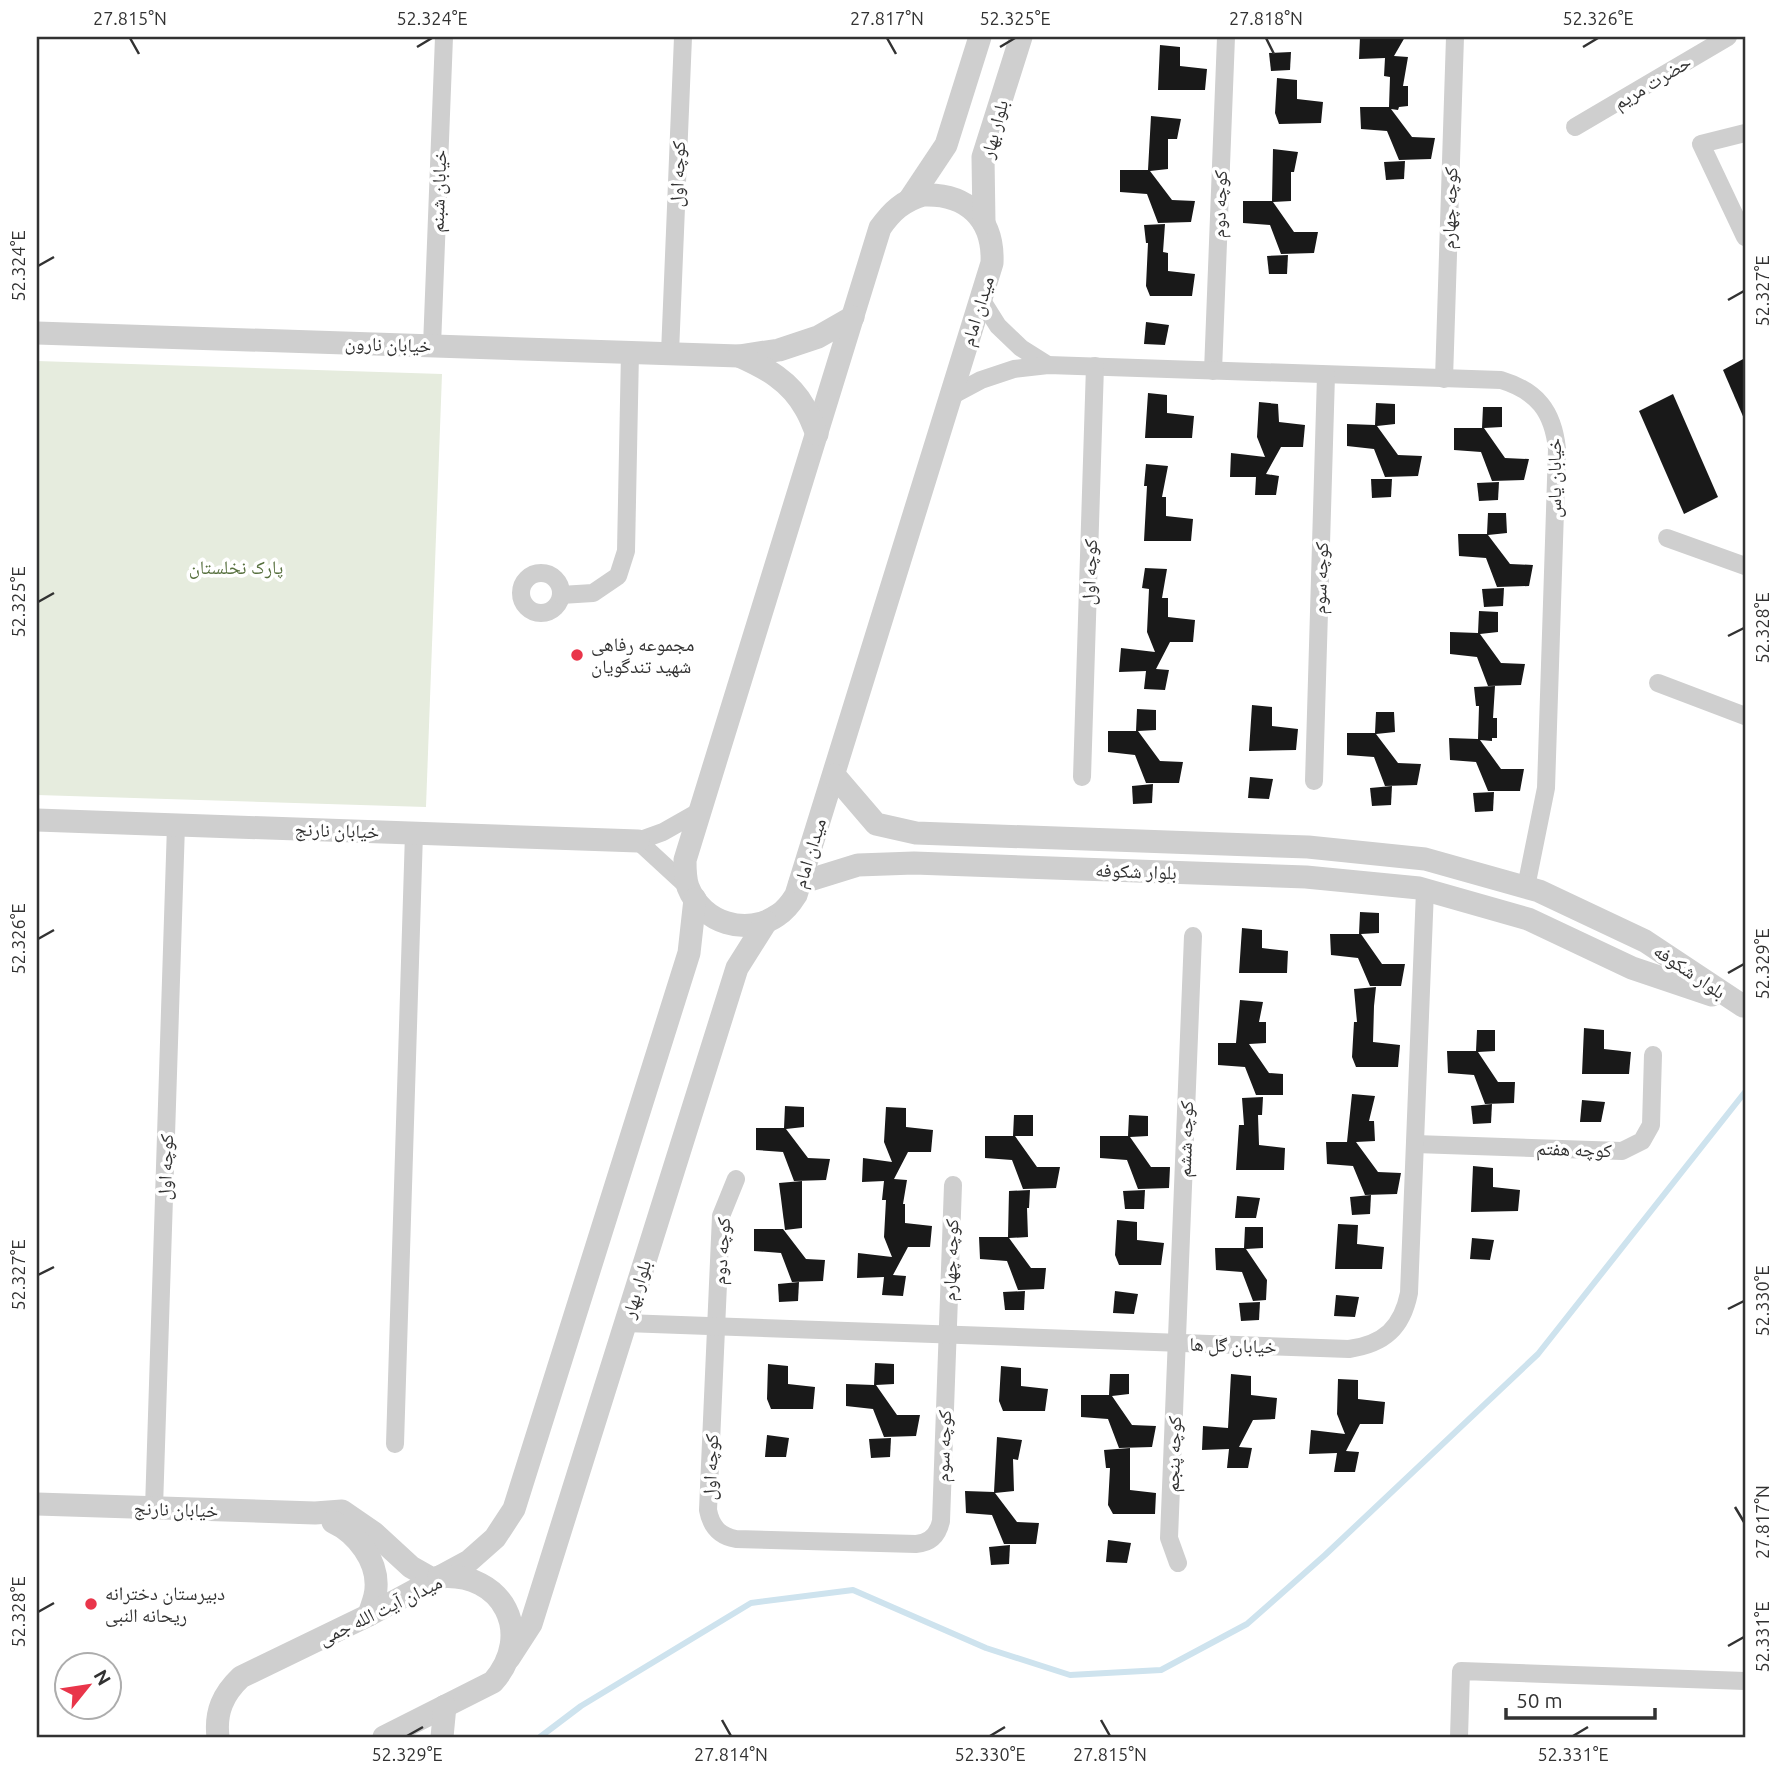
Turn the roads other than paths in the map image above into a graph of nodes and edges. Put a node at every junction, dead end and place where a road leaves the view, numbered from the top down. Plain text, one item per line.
1 (444, 37) edge
2 (683, 37) edge
3 (980, 37) edge
4 (1021, 37) edge
5 (1224, 37) edge
6 (1455, 37) edge
7 (1728, 37) edge
8 (1575, 127) dead end
9 (1745, 133) edge
10 (910, 200) junction
11 (984, 223) junction
12 (1745, 237) edge
13 (981, 299) junction
14 (853, 317) junction
15 (37, 333) edge
16 (432, 346) junction
17 (630, 352) junction
18 (670, 354) junction
19 (739, 356) junction
20 (1048, 365) junction
21 (1095, 366) junction
22 (1213, 370) junction
23 (1326, 375) junction
24 (1444, 379) junction
25 (951, 396) junction
26 (817, 434) junction
27 (1667, 538) dead end
28 (1745, 566) edge
29 (561, 595) dead end
30 (1658, 683) dead end
31 (1745, 716) edge
32 (834, 775) junction
33 (1082, 777) dead end
34 (1314, 781) dead end
35 (701, 811) junction
36 (37, 820) edge
37 (176, 825) junction
38 (414, 833) junction
39 (638, 841) junction
40 (800, 883) junction
41 (1526, 887) junction
42 (1425, 890) junction
43 (692, 893) junction
44 (766, 922) junction
45 (1193, 936) dead end
46 (1653, 1055) dead end
47 (1415, 1143) junction
48 (736, 1179) dead end
49 (953, 1185) dead end
50 (625, 1323) junction
51 (716, 1326) junction
52 (947, 1335) junction
53 (1177, 1343) junction
54 (395, 1444) dead end
55 (37, 1504) edge
56 (154, 1508) junction
57 (315, 1513) junction
58 (916, 1544) joint
59 (1178, 1563) dead end
60 (437, 1578) junction
61 (369, 1615) junction
62 (509, 1658) junction
63 (1745, 1681) edge
64 (445, 1706) junction
65 (213, 1733) edge
66 (384, 1737) edge
67 (442, 1737) edge
68 (1459, 1737) edge

1 - 16 street, خیابان شبنم
2 - 18 street, کوچه اول
3 - 10 street, بلوار بهار
4 - 11 street, بلوار بهار
5 - 22 street
6 - 24 street, کوچه چهارم
7 - 8 street, حضرت مریم
9 - 12 street
10 - 11 street
10 - 14 street
11 - 13 street, میدان امام
13 - 20 street
13 - 25 street, میدان امام
14 - 19 street
14 - 26 street
15 - 16 street, خیابان نارون
16 - 17 street, خیابان نارون
17 - 18 street, خیابان نارون
17 - 29 street
18 - 19 street, خیابان نارون
19 - 26 street
20 - 21 street, خیابان یاس
20 - 25 street, خیابان یاس
21 - 22 street, خیابان یاس
21 - 33 street, کوچه اول
22 - 23 street, خیابان یاس
23 - 24 street, خیابان یاس
23 - 34 street, کوچه سوم
24 - 41 street, خیابان یاس
25 - 32 street, میدان امام
26 - 35 street
27 - 28 street
30 - 31 street
32 - 40 street, میدان امام
32 - 41 street, بلوار شکوفه
35 - 39 street
35 - 43 street
36 - 37 street, خیابان نارنج
37 - 38 street, خیابان نارنج
37 - 56 street, کوچه اول
38 - 39 street, خیابان نارنج
38 - 54 street
39 - 43 street
40 - 42 street, بلوار شکوفه
40 - 44 street, میدان امام
41 - 42 street, بلوار شکوفه
42 - 47 street, خیابان گل ها
43 - 44 street
43 - 60 street
44 - 50 street, بلوار بهار
45 - 53 street, کوچه ششم
46 - 47 street, کوچه هفتم
47 - 53 street, خیابان گل ها
48 - 51 street, کوچه دوم
49 - 52 street, کوچه چهارم
50 - 51 street, خیابان گل ها
50 - 62 street, بلوار بهار
51 - 52 street, خیابان گل ها
51 - 58 street, کوچه اول
52 - 53 street, خیابان گل ها
52 - 58 street, کوچه سوم
53 - 59 street, کوچه پنجم
55 - 56 street, خیابان نارنج
56 - 57 street, خیابان نارنج
57 - 60 street, خیابان نارنج
57 - 61 street
60 - 61 street, میدان آیت الله جمی
60 - 62 street, میدان آیت الله جمی
61 - 65 street, میدان آیت الله جمی
62 - 64 street
63 - 68 street
64 - 66 street
64 - 67 street

